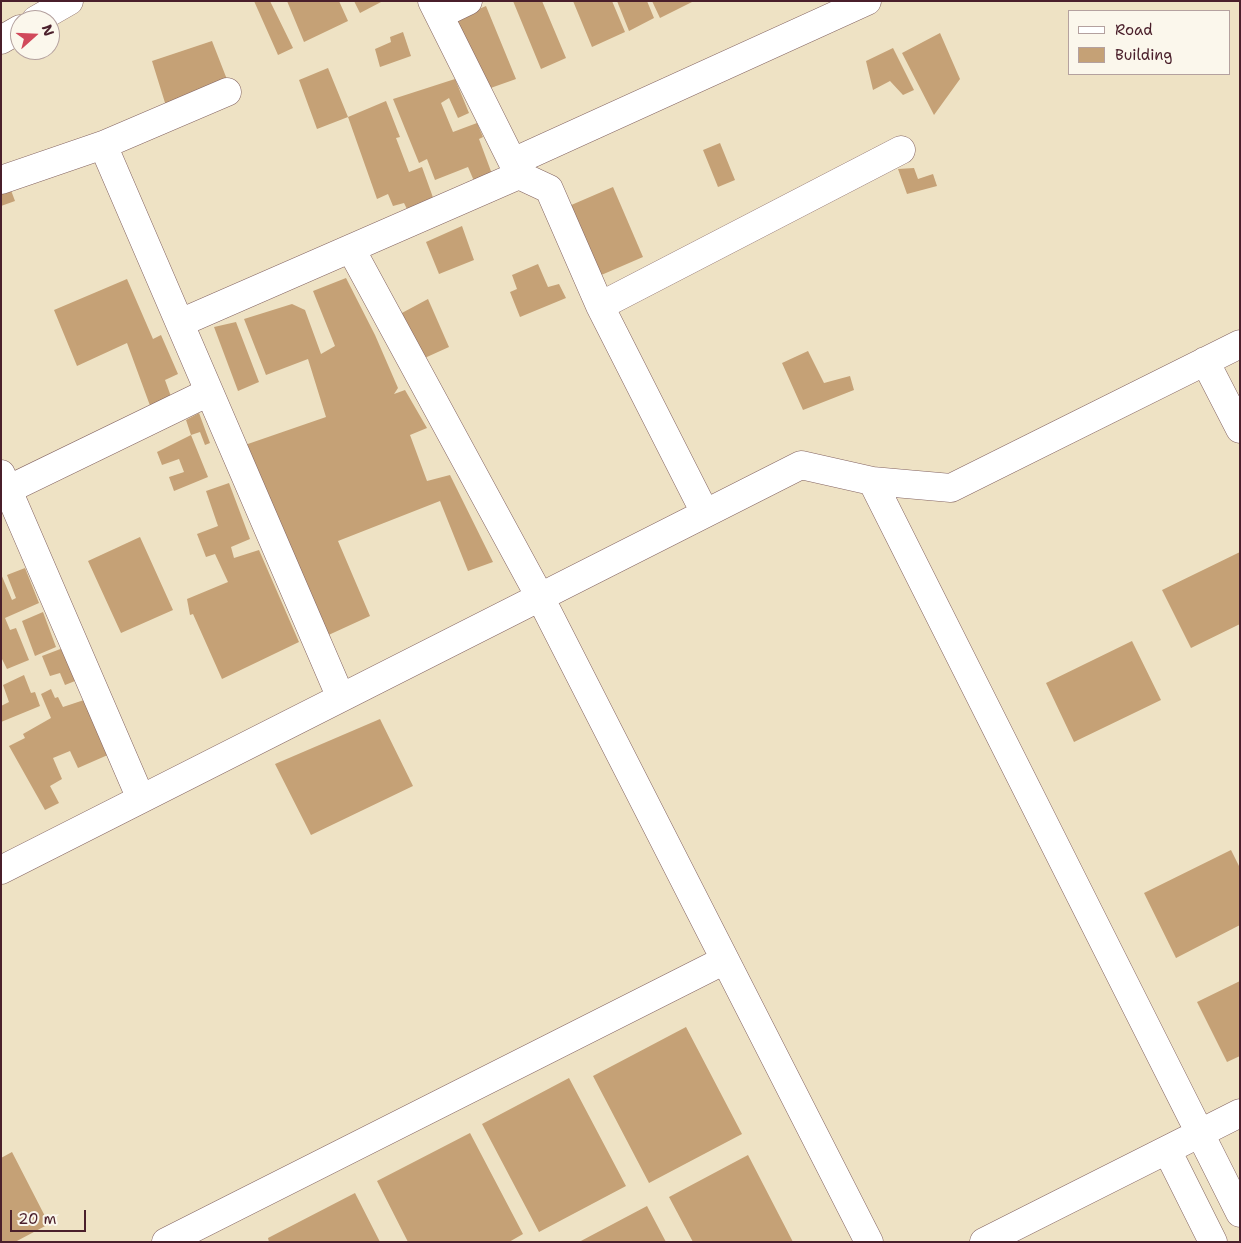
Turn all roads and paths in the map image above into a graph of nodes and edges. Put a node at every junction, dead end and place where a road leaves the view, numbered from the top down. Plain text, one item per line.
1 (69, 1) edge
2 (468, 1) edge
3 (867, 1) edge
4 (436, 8) edge
5 (53, 10) edge
6 (227, 92) dead end
7 (103, 145) junction
8 (901, 150) dead end
9 (516, 169) junction
10 (1, 180) edge
11 (351, 248) junction
12 (600, 306) junction
13 (180, 324) junction
14 (1240, 344) edge
15 (1205, 361) junction
16 (209, 392) junction
17 (1240, 429) edge
18 (872, 482) junction
19 (3, 485) edge
20 (705, 513) junction
21 (540, 597) junction
22 (341, 698) junction
23 (141, 799) junction
24 (1, 870) edge
25 (725, 960) junction
26 (1240, 1113) edge
27 (1200, 1133) junction
28 (1167, 1150) junction
29 (1240, 1213) edge
30 (166, 1242) edge
31 (869, 1242) edge
32 (984, 1242) edge
33 (1213, 1242) edge

1 - 5 street
2 - 4 street
3 - 9 street
4 - 9 street
6 - 7 street
7 - 10 street
7 - 13 street
8 - 12 street
9 - 11 street
9 - 12 street
11 - 13 street
11 - 21 street
12 - 20 street
13 - 16 street
14 - 15 street
15 - 17 street
15 - 18 street
16 - 19 street
16 - 22 street
18 - 20 street
18 - 27 street
19 - 23 street
20 - 21 street
21 - 22 street
21 - 25 street
22 - 23 street
23 - 24 street
25 - 30 street
25 - 31 street
26 - 27 street
27 - 28 street
27 - 29 street
28 - 32 street
28 - 33 street

